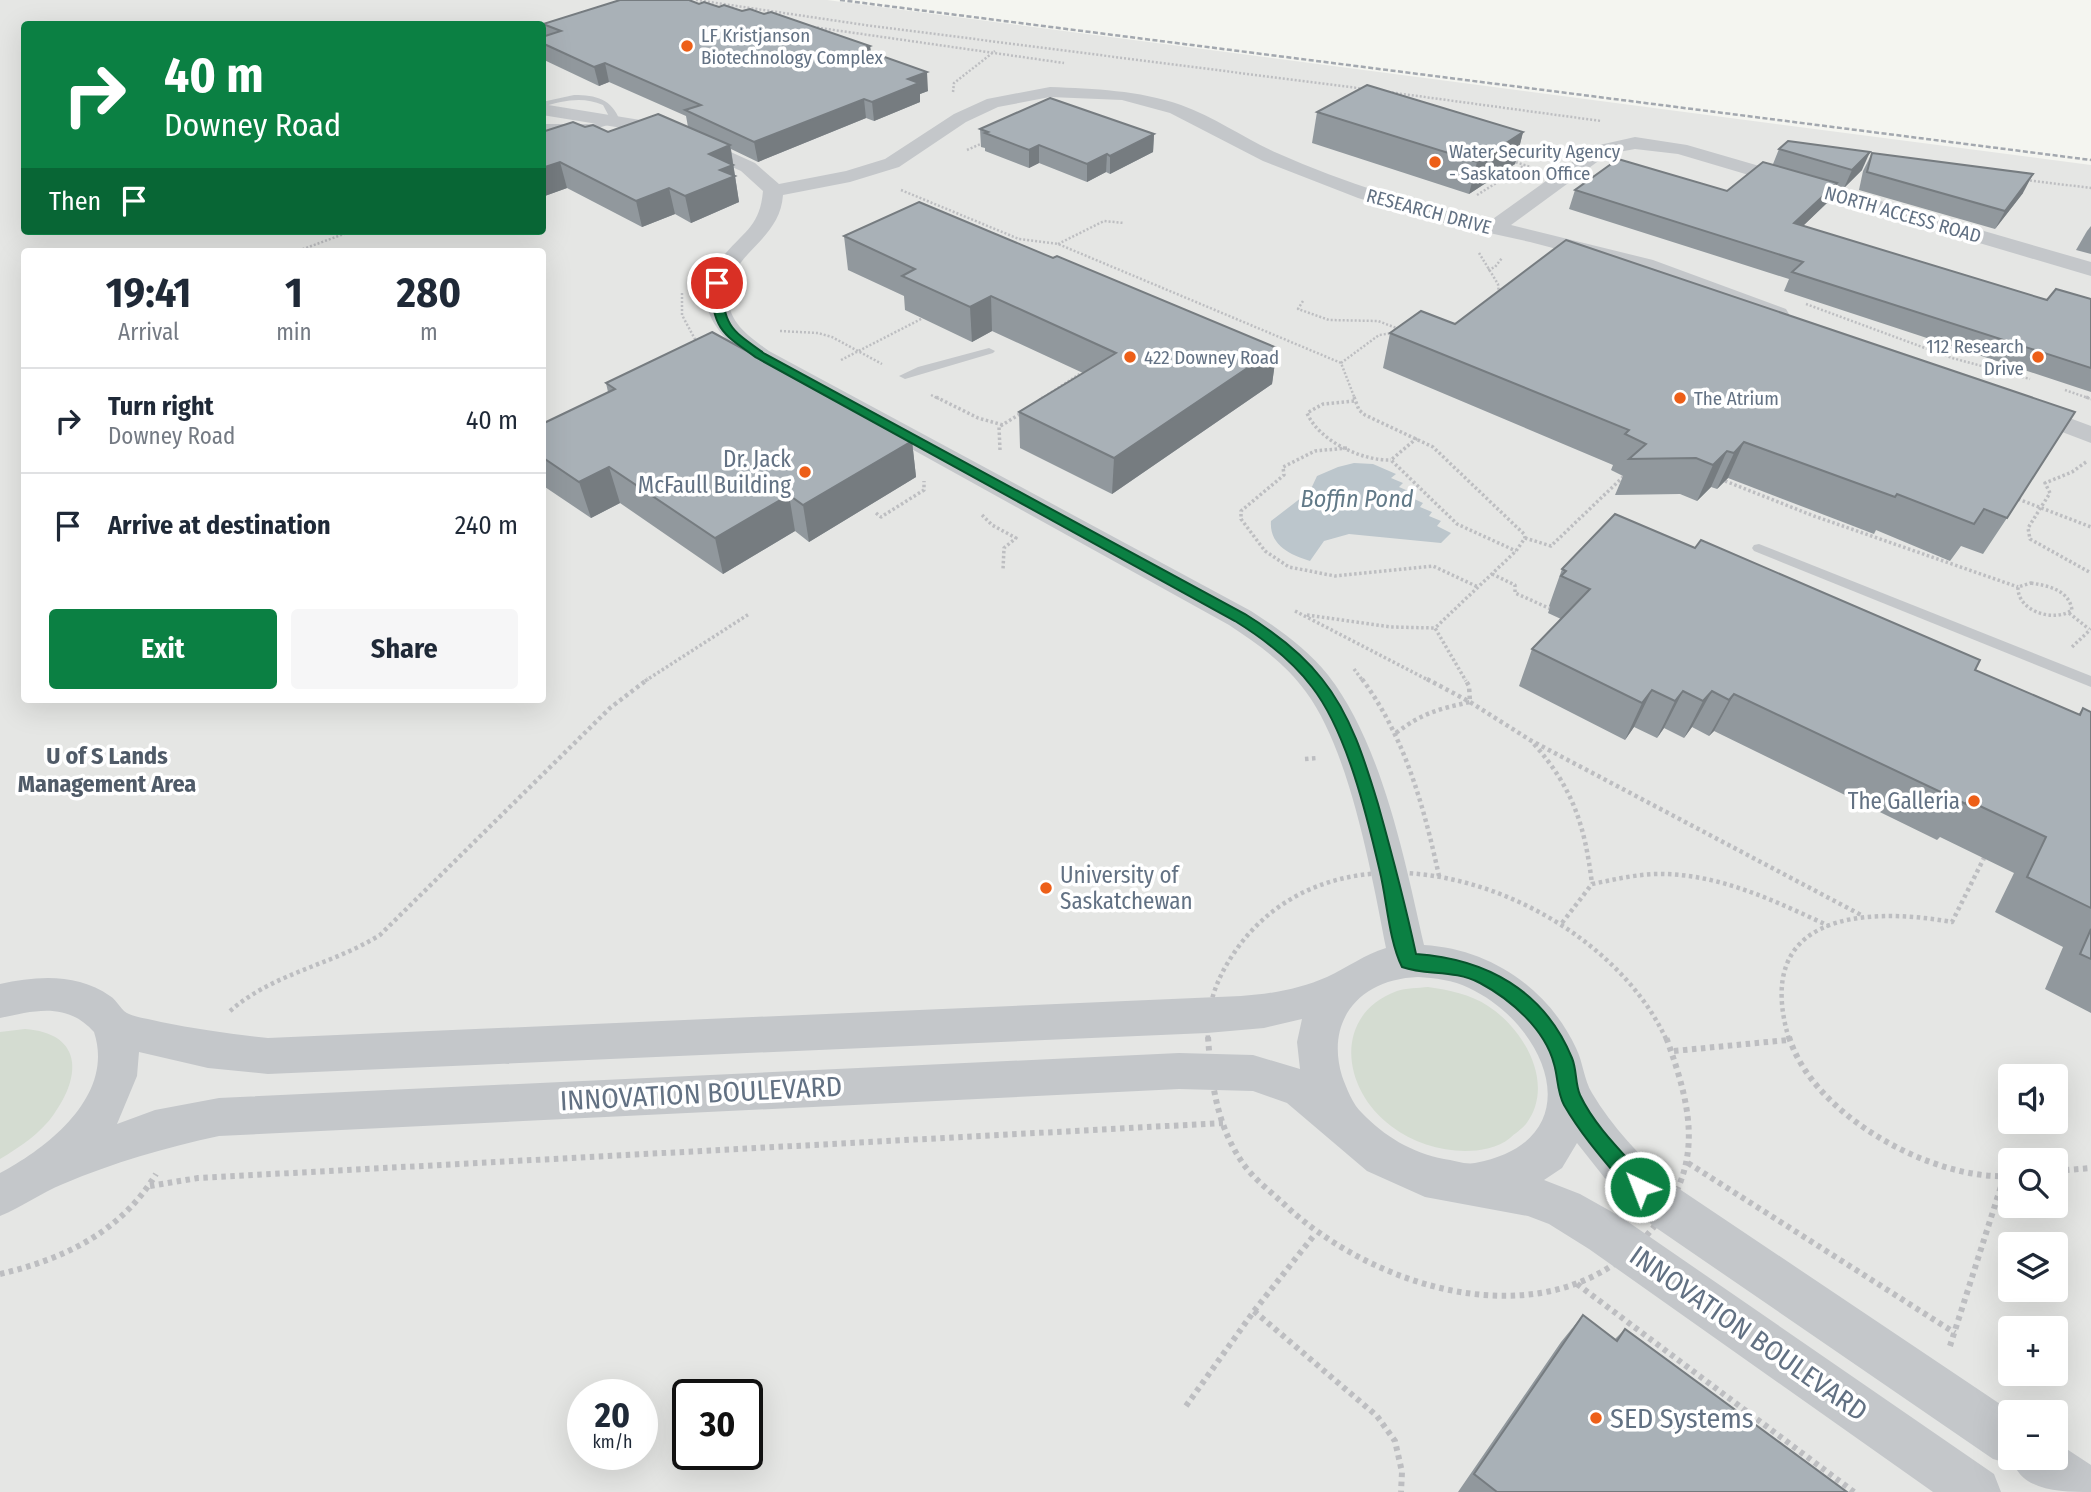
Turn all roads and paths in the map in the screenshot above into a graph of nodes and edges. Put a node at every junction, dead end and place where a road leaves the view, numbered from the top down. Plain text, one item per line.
1 (696, 0) edge
2 (809, 27) edge
3 (995, 51) junction
4 (1068, 64) dead end
5 (971, 68) dead end
6 (1374, 90) edge
7 (1388, 92) edge
8 (546, 108) edge
9 (616, 121) junction
10 (1603, 121) dead end
11 (546, 127) edge
12 (981, 136) dead end
13 (957, 155) dead end
14 (1512, 161) edge
15 (1525, 165) junction
16 (1564, 177) junction
17 (2023, 180) edge
18 (899, 188) dead end
19 (2091, 188) edge
20 (773, 191) junction
21 (1473, 198) edge
22 (1124, 223) dead end
23 (341, 235) edge
24 (1487, 238) junction
25 (1058, 244) junction
26 (306, 248) edge
27 (2091, 269) edge
28 (685, 281) dead end
29 (1303, 301) dead end
30 (1496, 301) edge
31 (1797, 311) joint
32 (923, 318) edge
33 (1378, 321) junction
34 (771, 328) dead end
35 (1380, 335) junction
36 (699, 346) edge
37 (859, 351) junction
38 (989, 351) dead end
39 (841, 360) dead end
40 (1341, 363) junction
41 (1081, 373) edge
42 (905, 376) junction
43 (2042, 382) edge
44 (2054, 386) edge
45 (2091, 398) edge
46 (1354, 401) junction
47 (2001, 401) edge
48 (1048, 408) edge
49 (1026, 410) edge
50 (1003, 425) junction
51 (2091, 435) edge
52 (1417, 438) junction
53 (1347, 448) junction
54 (1000, 454) dead end
55 (2077, 454) dead end
56 (2090, 458) edge
57 (1391, 460) junction
58 (1624, 476) edge
59 (1725, 481) edge
60 (932, 482) dead end
61 (2018, 499) edge
62 (2040, 508) junction
63 (978, 512) dead end
64 (876, 513) edge
65 (2091, 527) edge
66 (1525, 538) junction
67 (1759, 548) dead end
68 (1516, 551) junction
69 (1003, 570) dead end
70 (2091, 573) edge
71 (1492, 574) junction
72 (1478, 587) junction
73 (2018, 587) junction
74 (1286, 607) dead end
75 (1551, 609) dead end
76 (1299, 613) junction
77 (2069, 613) junction
78 (748, 614) dead end
79 (1435, 628) junction
80 (2090, 629) edge
81 (2091, 682) edge
82 (1470, 702) junction
83 (1396, 733) dead end
84 (1530, 740) junction
85 (1984, 858) edge
86 (1389, 872) junction
87 (1592, 884) junction
88 (1863, 916) junction
89 (1562, 923) junction
90 (1829, 926) junction
91 (1408, 961) junction
92 (1342, 988) junction
93 (0, 1001) edge
94 (1207, 1016) junction
95 (115, 1029) junction
96 (1788, 1040) junction
97 (208, 1050) junction
98 (1674, 1051) junction
99 (1210, 1071) junction
100 (1570, 1096) junction
101 (1223, 1123) junction
102 (177, 1126) junction
103 (1347, 1126) junction
104 (1688, 1163) junction
105 (2091, 1168) edge
106 (2068, 1170) edge
107 (1998, 1176) edge
108 (1471, 1183) junction
109 (150, 1186) junction
110 (16, 1190) edge
111 (1998, 1203) edge
112 (1668, 1210) junction
113 (1315, 1234) junction
114 (1631, 1252) junction
115 (0, 1274) edge
116 (1577, 1283) junction
117 (1254, 1311) junction
118 (1955, 1333) junction
119 (1933, 1388) junction
120 (1186, 1406) dead end
121 (1998, 1432) edge
122 (2054, 1470) edge
123 (1401, 1492) edge
124 (1854, 1492) edge
125 (1976, 1492) edge
126 (2087, 1492) edge

1 - 6 path
2 - 3 path
3 - 4 path
3 - 5 path
7 - 10 path
8 - 9 street
9 - 11 lane
9 - 20 street
12 - 13 path
14 - 15 path
15 - 16 path
15 - 21 path
16 - 24 street, NORTH ACCESS ROAD
16 - 27 street, NORTH ACCESS ROAD
17 - 19 path
18 - 25 path
20 - 24 street, RESEARCH DRIVE
20 - 86 street
22 - 25 path
23 - 26 path
24 - 30 path
24 - 31 street, RESEARCH DRIVE
25 - 40 path
28 - 36 path
29 - 33 path
31 - 43 path
32 - 37 path
33 - 35 path
33 - 35 path
34 - 37 path
35 - 40 path
37 - 39 path
37 - 42 path
38 - 42 lane
40 - 46 path
41 - 48 path
42 - 50 path
44 - 45 path
46 - 52 path
46 - 53 path
47 - 51 street
49 - 50 path
50 - 54 path
52 - 57 path
52 - 66 path
53 - 57 path
53 - 72 path
55 - 56 path
56 - 62 path
57 - 68 path
58 - 66 path
59 - 73 path
60 - 64 path
61 - 62 path
62 - 65 path
62 - 70 path
63 - 69 path
66 - 68 path
67 - 81 lane
68 - 71 path
71 - 72 path
71 - 75 path
72 - 79 path
73 - 77 path
73 - 77 path
74 - 76 path
76 - 79 path
76 - 82 path
77 - 80 path
78 - 97 path
79 - 82 path
82 - 83 path
82 - 84 path
84 - 87 path
84 - 88 path
85 - 88 path
86 - 89 path
86 - 91 street
86 - 94 path
87 - 89 path
87 - 90 path
88 - 90 path
89 - 98 path
90 - 96 path
91 - 92 street, INNOVATION BOULEVARD
91 - 100 street, INNOVATION BOULEVARD
92 - 94 street, INNOVATION BOULEVARD
92 - 103 street, INNOVATION BOULEVARD
93 - 95 street
94 - 97 street, INNOVATION BOULEVARD
94 - 99 path
95 - 97 street, INNOVATION BOULEVARD
95 - 110 street
96 - 98 path
96 - 107 path
98 - 104 path
99 - 101 path
99 - 102 street, INNOVATION BOULEVARD
99 - 103 street, INNOVATION BOULEVARD
100 - 108 street, INNOVATION BOULEVARD
100 - 112 street, INNOVATION BOULEVARD
101 - 109 path
101 - 113 path
102 - 109 path
102 - 110 street, INNOVATION BOULEVARD
103 - 108 street, INNOVATION BOULEVARD
104 - 112 path
104 - 118 path
105 - 106 path
108 - 114 street, INNOVATION BOULEVARD
109 - 115 path
111 - 118 path
112 - 114 path
112 - 119 street, INNOVATION BOULEVARD
113 - 116 path
113 - 117 path
114 - 116 path
114 - 125 street, INNOVATION BOULEVARD
116 - 124 path
117 - 120 path
117 - 123 path
118 - 119 path
119 - 121 street, INNOVATION BOULEVARD
122 - 126 street

